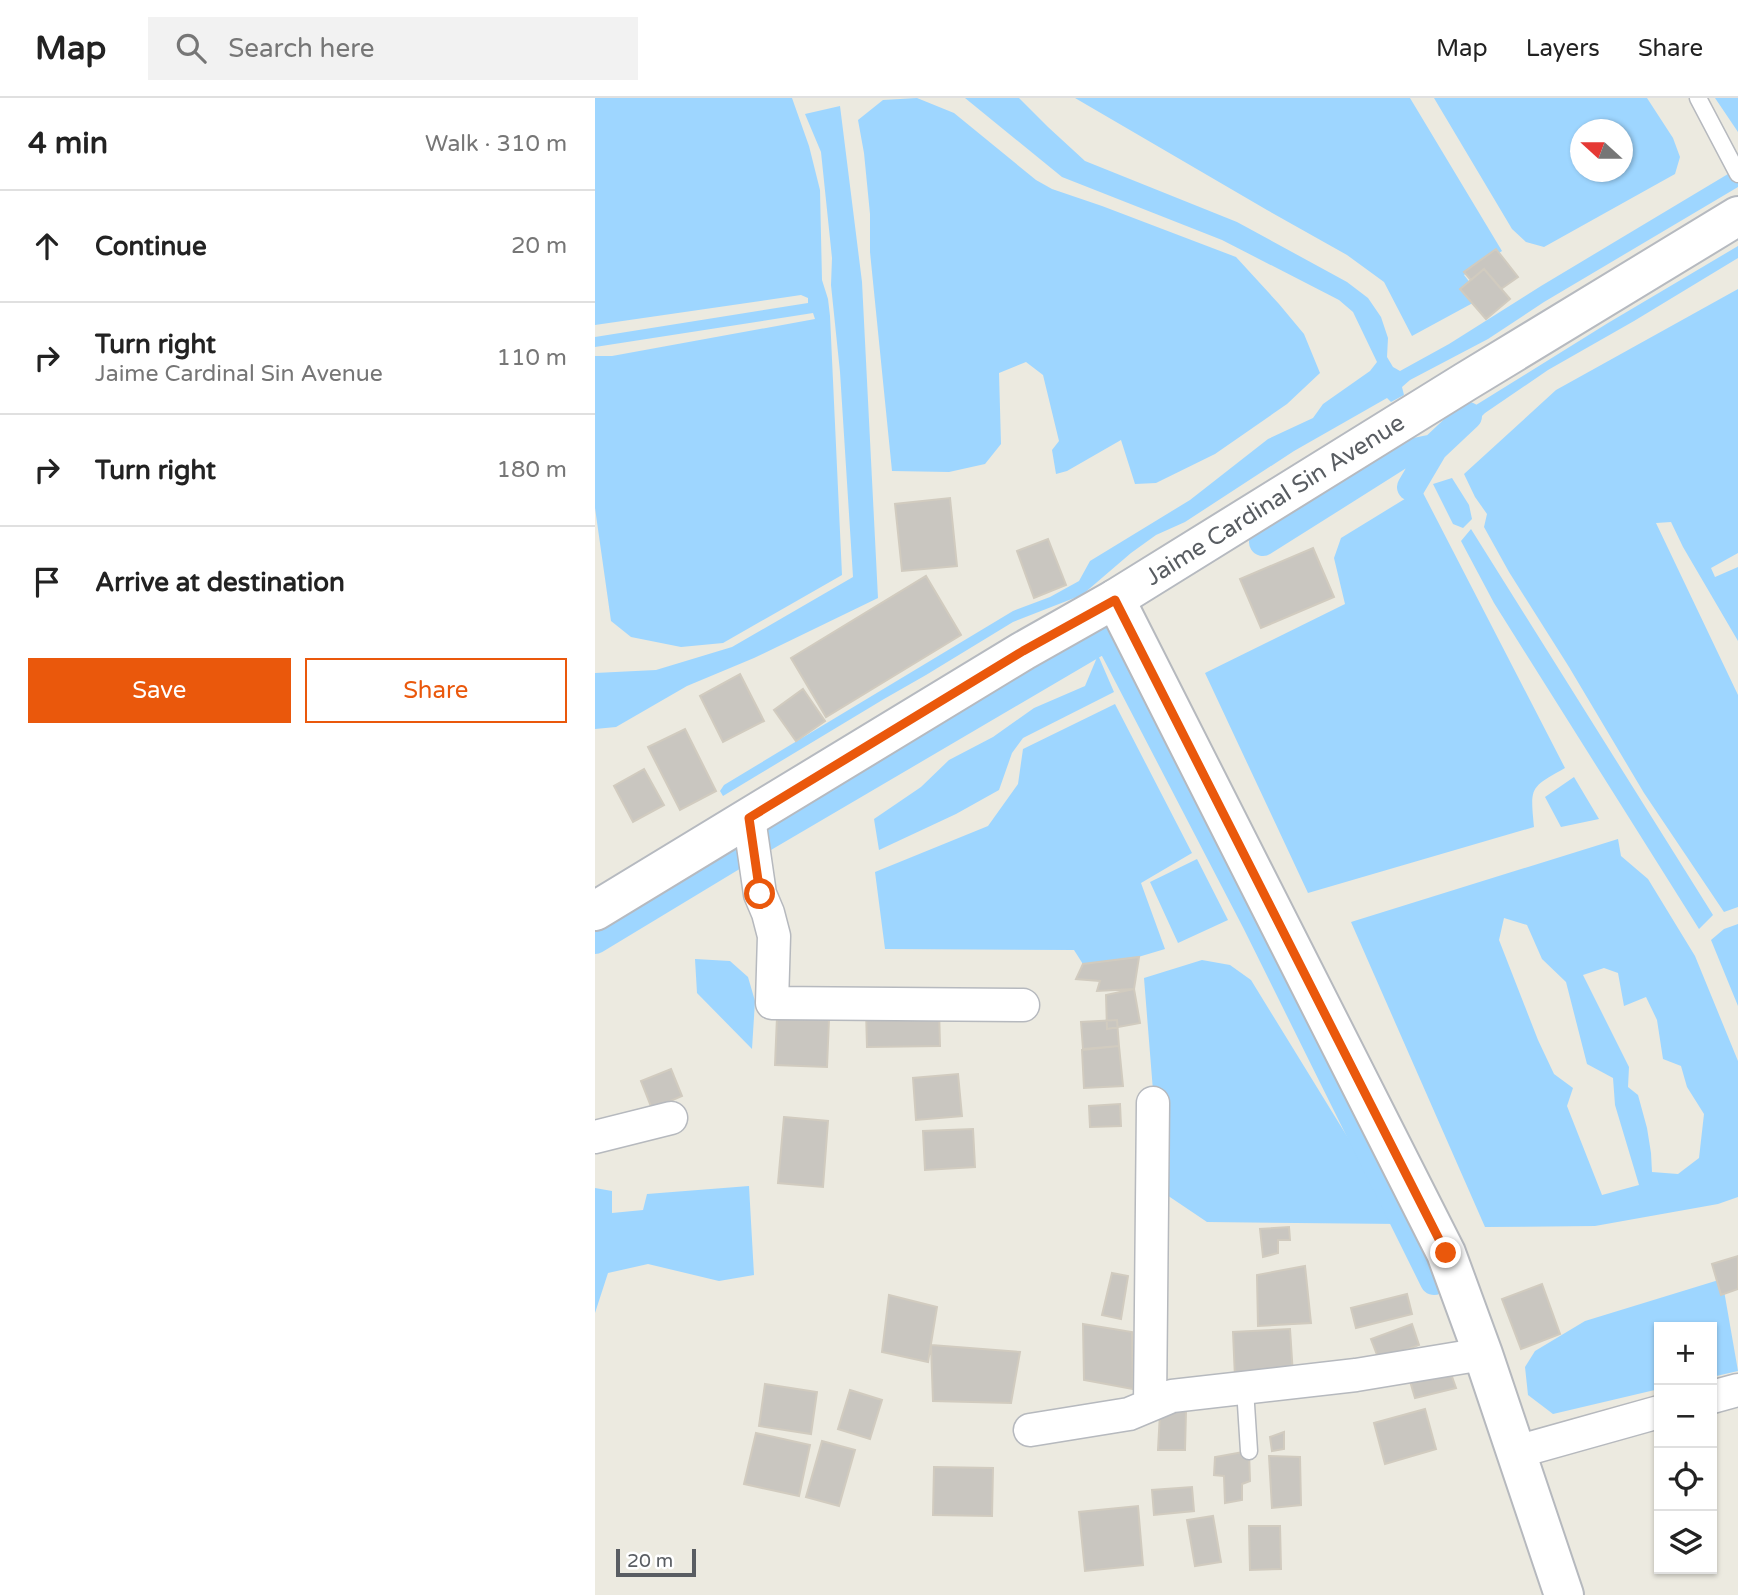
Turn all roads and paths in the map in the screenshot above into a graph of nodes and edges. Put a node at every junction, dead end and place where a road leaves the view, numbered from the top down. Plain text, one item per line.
1 (1698, 98) edge
2 (1736, 170) edge
3 (1738, 216) edge
4 (1115, 600) junction
5 (749, 820) junction
6 (595, 911) edge
7 (1023, 1005) dead end
8 (1153, 1103) dead end
9 (671, 1118) dead end
10 (595, 1137) edge
11 (1483, 1354) junction
12 (1245, 1389) junction
13 (1738, 1390) edge
14 (1717, 1396) edge
15 (1150, 1405) junction
16 (1654, 1413) edge
17 (1030, 1430) dead end
18 (1249, 1451) dead end
19 (1516, 1452) junction
20 (1564, 1595) edge

1 - 2 lane
3 - 4 main road, Jaime Cardinal Sin Avenue
4 - 5 main road, Jaime Cardinal Sin Avenue
4 - 11 main road
5 - 6 main road, Jaime Cardinal Sin Avenue
5 - 7 street
8 - 15 street
9 - 10 street
11 - 12 street
11 - 19 main road
12 - 15 street
12 - 18 lane
13 - 14 street
15 - 17 street
16 - 19 street
19 - 20 main road

